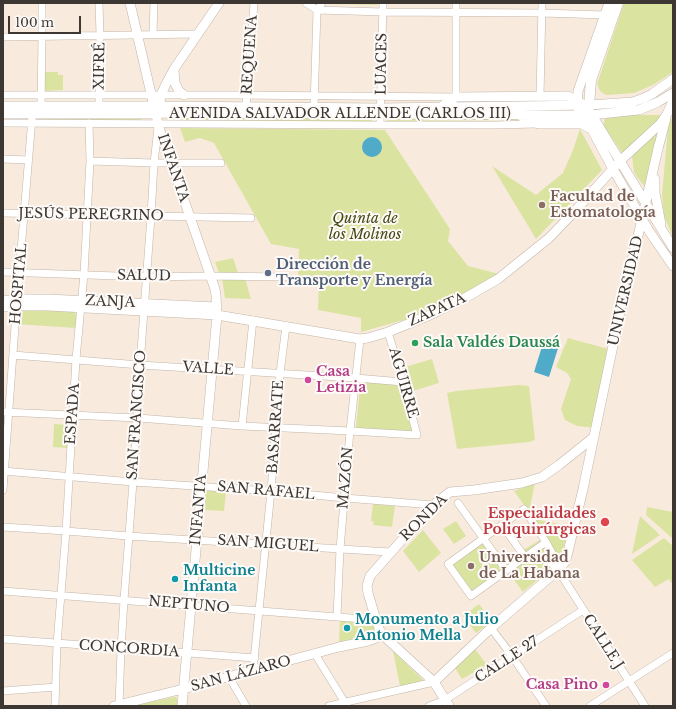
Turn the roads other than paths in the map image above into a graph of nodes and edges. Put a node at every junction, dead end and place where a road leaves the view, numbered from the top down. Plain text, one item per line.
1 (42, 3) edge
2 (99, 3) edge
3 (130, 3) edge
4 (154, 3) edge
5 (219, 3) edge
6 (254, 3) edge
7 (306, 3) edge
8 (322, 3) edge
9 (383, 3) edge
10 (456, 3) edge
11 (542, 3) edge
12 (609, 3) edge
13 (618, 3) edge
14 (317, 10) junction
15 (383, 12) junction
16 (456, 13) junction
17 (542, 13) junction
18 (605, 15) junction
19 (153, 34) junction
20 (197, 34) junction
21 (100, 35) junction
22 (137, 35) junction
23 (3, 36) edge
24 (42, 36) junction
25 (174, 69) junction
26 (673, 79) edge
27 (580, 86) junction
28 (673, 93) edge
29 (3, 95) edge
30 (41, 95) junction
31 (99, 95) junction
32 (156, 95) junction
33 (184, 95) junction
34 (247, 95) junction
35 (315, 95) junction
36 (381, 96) junction
37 (456, 96) junction
38 (568, 96) junction
39 (540, 97) junction
40 (673, 101) edge
41 (3, 106) edge
42 (41, 106) junction
43 (100, 106) junction
44 (246, 106) junction
45 (442, 106) junction
46 (314, 107) junction
47 (585, 109) junction
48 (381, 111) junction
49 (156, 113) junction
50 (3, 114) edge
51 (667, 114) junction
52 (515, 115) junction
53 (32, 118) junction
54 (3, 123) edge
55 (89, 123) junction
56 (538, 124) junction
57 (380, 125) junction
58 (592, 130) junction
59 (659, 144) junction
60 (3, 159) edge
61 (28, 160) junction
62 (90, 161) junction
63 (620, 161) junction
64 (154, 163) junction
65 (172, 163) junction
66 (221, 163) dead end
67 (613, 169) junction
68 (645, 203) junction
69 (3, 213) edge
70 (25, 214) junction
71 (87, 214) junction
72 (151, 216) junction
73 (190, 217) junction
74 (251, 218) dead end
75 (642, 219) junction
76 (661, 229) junction
77 (649, 231) junction
78 (657, 243) junction
79 (636, 245) junction
80 (673, 248) edge
81 (673, 266) edge
82 (3, 272) edge
83 (19, 272) junction
84 (84, 274) junction
85 (211, 276) junction
86 (146, 277) junction
87 (285, 277) dead end
88 (3, 301) edge
89 (17, 302) junction
90 (82, 304) junction
91 (3, 307) edge
92 (145, 307) junction
93 (217, 311) junction
94 (253, 320) junction
95 (286, 326) junction
96 (388, 332) junction
97 (360, 339) junction
98 (13, 355) junction
99 (76, 360) junction
100 (140, 365) junction
101 (211, 369) junction
102 (248, 372) junction
103 (280, 373) junction
104 (356, 378) junction
105 (403, 382) junction
106 (6, 412) edge
107 (73, 415) junction
108 (138, 418) junction
109 (206, 423) junction
110 (242, 426) junction
111 (276, 427) junction
112 (350, 431) junction
113 (594, 437) junction
114 (585, 454) junction
115 (4, 471) edge
116 (69, 476) junction
117 (133, 482) junction
118 (201, 486) junction
119 (3, 490) edge
120 (271, 491) junction
121 (345, 498) junction
122 (458, 503) dead end
123 (433, 505) junction
124 (502, 525) junction
125 (3, 527) edge
126 (66, 531) junction
127 (128, 536) junction
128 (483, 538) junction
129 (196, 540) junction
130 (546, 542) junction
131 (267, 544) junction
132 (340, 549) junction
133 (390, 552) junction
134 (525, 557) junction
135 (561, 569) junction
136 (506, 570) junction
137 (3, 591) edge
138 (60, 595) junction
139 (124, 600) junction
140 (190, 606) junction
141 (582, 610) junction
142 (259, 611) junction
143 (337, 617) junction
144 (377, 624) junction
145 (491, 628) junction
146 (3, 640) edge
147 (368, 641) junction
148 (57, 644) junction
149 (396, 647) junction
150 (120, 649) junction
151 (186, 653) junction
152 (673, 653) edge
153 (315, 654) junction
154 (512, 656) junction
155 (254, 658) junction
156 (254, 670) junction
157 (229, 677) junction
158 (629, 681) junction
159 (434, 682) junction
160 (56, 687) junction
161 (183, 689) junction
162 (3, 691) edge
163 (447, 703) edge
164 (346, 704) edge
165 (55, 706) edge
166 (117, 706) edge
167 (182, 706) edge
168 (246, 706) edge
169 (328, 706) edge
170 (428, 706) edge
171 (546, 706) edge
172 (590, 706) edge
173 (645, 706) edge

1 - 24 street
2 - 21 street, XIFRÉ
3 - 22 main road
4 - 19 street
5 - 20 main road
6 - 34 street, REQUENA
7 - 14 street
8 - 14 street
9 - 15 street, LUACES
10 - 16 street
11 - 17 street
12 - 18 main road
13 - 47 highway
14 - 15 street
14 - 35 street
15 - 16 street
15 - 36 street, LUACES
16 - 17 street
16 - 37 street
17 - 18 street
17 - 39 street
18 - 27 main road
19 - 20 street
19 - 22 street
20 - 25 main road
21 - 22 street
21 - 24 street
21 - 31 street, XIFRÉ
22 - 32 main road
23 - 24 street
24 - 30 street
25 - 32 main road
25 - 33 main road
26 - 47 main road, AVENIDA SALVADOR ALLENDE (CARLOS III)
27 - 38 main road
27 - 47 main road
28 - 47 main road
29 - 30 street, AVENIDA SALVADOR ALLENDE (CARLOS III)
30 - 31 street, AVENIDA SALVADOR ALLENDE (CARLOS III)
30 - 42 street
31 - 32 street, AVENIDA SALVADOR ALLENDE (CARLOS III)
31 - 43 street, XIFRÉ
32 - 33 street, AVENIDA SALVADOR ALLENDE (CARLOS III)
32 - 49 main road
33 - 34 street, AVENIDA SALVADOR ALLENDE (CARLOS III)
34 - 35 street, AVENIDA SALVADOR ALLENDE (CARLOS III)
34 - 44 street, REQUENA
35 - 36 street, AVENIDA SALVADOR ALLENDE (CARLOS III)
35 - 46 street
36 - 37 street, AVENIDA SALVADOR ALLENDE (CARLOS III)
36 - 48 street, LUACES
37 - 39 main road
37 - 45 main road
38 - 39 main road
38 - 47 main road
40 - 51 main road
41 - 42 main road, AVENIDA SALVADOR ALLENDE (CARLOS III)
42 - 43 main road, AVENIDA SALVADOR ALLENDE (CARLOS III)
42 - 53 street
43 - 49 main road, AVENIDA SALVADOR ALLENDE (CARLOS III)
44 - 46 main road, AVENIDA SALVADOR ALLENDE (CARLOS III)
44 - 49 main road, AVENIDA SALVADOR ALLENDE (CARLOS III)
45 - 47 main road, AVENIDA SALVADOR ALLENDE (CARLOS III)
45 - 48 main road, AVENIDA SALVADOR ALLENDE (CARLOS III)
46 - 48 main road, AVENIDA SALVADOR ALLENDE (CARLOS III)
47 - 52 main road, AVENIDA SALVADOR ALLENDE (CARLOS III)
47 - 58 main road
47 - 63 main road
48 - 49 main road, AVENIDA SALVADOR ALLENDE (CARLOS III)
48 - 52 main road, AVENIDA SALVADOR ALLENDE (CARLOS III)
48 - 57 street, LUACES
49 - 53 main road, AVENIDA SALVADOR ALLENDE (CARLOS III)
49 - 55 street, AVENIDA SALVADOR ALLENDE (CARLOS III)
49 - 57 street, AVENIDA SALVADOR ALLENDE (CARLOS III)
49 - 64 street, SAN FRANCISCO
49 - 65 main road, INFANTA
50 - 53 main road, AVENIDA SALVADOR ALLENDE (CARLOS III)
51 - 59 main road
51 - 63 main road
52 - 56 main road
53 - 54 street, AVENIDA SALVADOR ALLENDE (CARLOS III)
53 - 55 street, AVENIDA SALVADOR ALLENDE (CARLOS III)
53 - 61 street, HOSPITAL
55 - 62 street, ESPADA
56 - 57 street, AVENIDA SALVADOR ALLENDE (CARLOS III)
56 - 58 main road
58 - 67 main road
59 - 68 main road, UNIVERSIDAD
59 - 76 main road
60 - 61 street
61 - 70 street, HOSPITAL
62 - 64 street
62 - 71 street, ESPADA
63 - 67 main road, ZAPATA
63 - 68 main road
64 - 65 street
64 - 72 street, SAN FRANCISCO
65 - 66 street
65 - 73 main road, INFANTA
67 - 75 main road
67 - 96 main road, ZAPATA
68 - 75 main road, UNIVERSIDAD
68 - 76 main road
69 - 70 street, JESÚS PEREGRINO
70 - 71 street, JESÚS PEREGRINO
70 - 83 street, HOSPITAL
71 - 72 street, JESÚS PEREGRINO
71 - 84 street, ESPADA
72 - 73 street, JESÚS PEREGRINO
72 - 86 street, SAN FRANCISCO
73 - 74 street, JESÚS PEREGRINO
73 - 85 main road, INFANTA
75 - 77 main road
75 - 79 main road, UNIVERSIDAD
76 - 77 main road
76 - 80 main road
77 - 78 main road
77 - 79 main road
78 - 79 main road
78 - 81 main road
79 - 113 main road, UNIVERSIDAD
82 - 83 street, SALUD
83 - 84 street, SALUD
83 - 89 street, HOSPITAL
84 - 86 street, SALUD
84 - 90 street, ESPADA
85 - 86 street, SALUD
85 - 87 street, SALUD
85 - 93 main road, INFANTA
86 - 92 street, SAN FRANCISCO
88 - 89 main road, ZANJA
89 - 90 main road, ZANJA
89 - 91 main road, ZANJA
89 - 98 street, HOSPITAL
90 - 92 main road, ZANJA
90 - 99 street, ESPADA
92 - 93 main road, ZANJA
92 - 100 street, SAN FRANCISCO
93 - 94 main road, ZAPATA
93 - 101 main road, INFANTA
94 - 95 main road, ZAPATA
94 - 102 street
95 - 97 main road, ZAPATA
95 - 103 street, BASARRATE
96 - 97 main road, ZAPATA
96 - 105 street, AGUIRRE
97 - 104 street, MAZÓN
98 - 99 street, VALLE
98 - 106 street, HOSPITAL
99 - 100 street, VALLE
99 - 107 street, ESPADA
100 - 101 street, VALLE
100 - 108 street, SAN FRANCISCO
101 - 102 street, VALLE
101 - 109 main road, INFANTA
102 - 103 street, VALLE
102 - 110 street
103 - 104 street, VALLE
103 - 111 street, BASARRATE
104 - 105 street, VALLE
104 - 112 street, MAZÓN
105 - 112 street, AGUIRRE
106 - 107 street
106 - 115 street, HOSPITAL
107 - 108 street
107 - 116 street, ESPADA
108 - 109 street
108 - 117 street, SAN FRANCISCO
109 - 110 street
109 - 118 main road, INFANTA
110 - 111 street
111 - 112 street
111 - 120 street, BASARRATE
112 - 121 street, MAZÓN
113 - 114 main road, RONDA
113 - 114 main road, UNIVERSIDAD
114 - 123 main road, RONDA
114 - 135 main road, UNIVERSIDAD
115 - 116 street, SAN RAFAEL
115 - 119 street, HOSPITAL
116 - 117 street, SAN RAFAEL
116 - 126 street, ESPADA
117 - 118 street, SAN RAFAEL
117 - 127 street, SAN FRANCISCO
118 - 120 street, SAN RAFAEL
118 - 129 main road, INFANTA
120 - 121 street, SAN RAFAEL
120 - 131 street, BASARRATE
121 - 123 street, SAN RAFAEL
121 - 132 street, MAZÓN
122 - 128 street
123 - 133 main road, RONDA
124 - 128 street
124 - 130 street, CALLE J
124 - 134 street
125 - 126 street, SAN MIGUEL
126 - 127 street, SAN MIGUEL
126 - 138 street, ESPADA
127 - 129 street, SAN MIGUEL
127 - 139 street, SAN FRANCISCO
128 - 136 street
128 - 136 street
129 - 131 street, SAN MIGUEL
129 - 140 main road, INFANTA
130 - 134 street
130 - 135 street, CALLE J
131 - 132 street, SAN MIGUEL
131 - 142 street, BASARRATE
132 - 133 street, SAN MIGUEL
132 - 143 street, MAZÓN
133 - 144 main road, RONDA
134 - 135 street
134 - 136 street
135 - 141 street, CALLE J
135 - 145 main road
137 - 138 street, NEPTUNO
138 - 139 street, NEPTUNO
138 - 148 street, ESPADA
139 - 140 street, NEPTUNO
139 - 150 street, SAN FRANCISCO
140 - 142 street, NEPTUNO
140 - 151 main road, INFANTA
141 - 154 street, CALLE 27
141 - 158 street, CALLE J
142 - 143 street, NEPTUNO
142 - 155 street, BASARRATE
143 - 144 street, NEPTUNO
144 - 147 main road
144 - 149 main road, RONDA
145 - 154 street
145 - 159 main road
146 - 148 street, CONCORDIA
147 - 149 main road, SAN LÁZARO
147 - 153 main road, SAN LÁZARO
148 - 150 street, CONCORDIA
148 - 160 street, ESPADA
149 - 159 main road, RONDA
150 - 151 street, CONCORDIA
150 - 166 street, SAN FRANCISCO
151 - 155 street, CONCORDIA
151 - 161 main road, INFANTA
152 - 158 street
153 - 156 main road, SAN LÁZARO
153 - 164 street
154 - 163 street, CALLE 27
154 - 171 street
155 - 156 street, BASARRATE
156 - 157 main road, SAN LÁZARO
157 - 161 main road, SAN LÁZARO
157 - 168 street
158 - 172 street
158 - 173 street, CALLE J
159 - 163 main road, RONDA
159 - 164 street
160 - 162 street
160 - 165 street, ESPADA
161 - 166 main road, SAN LÁZARO
161 - 167 main road, INFANTA
163 - 170 street, CALLE 27
164 - 169 street

